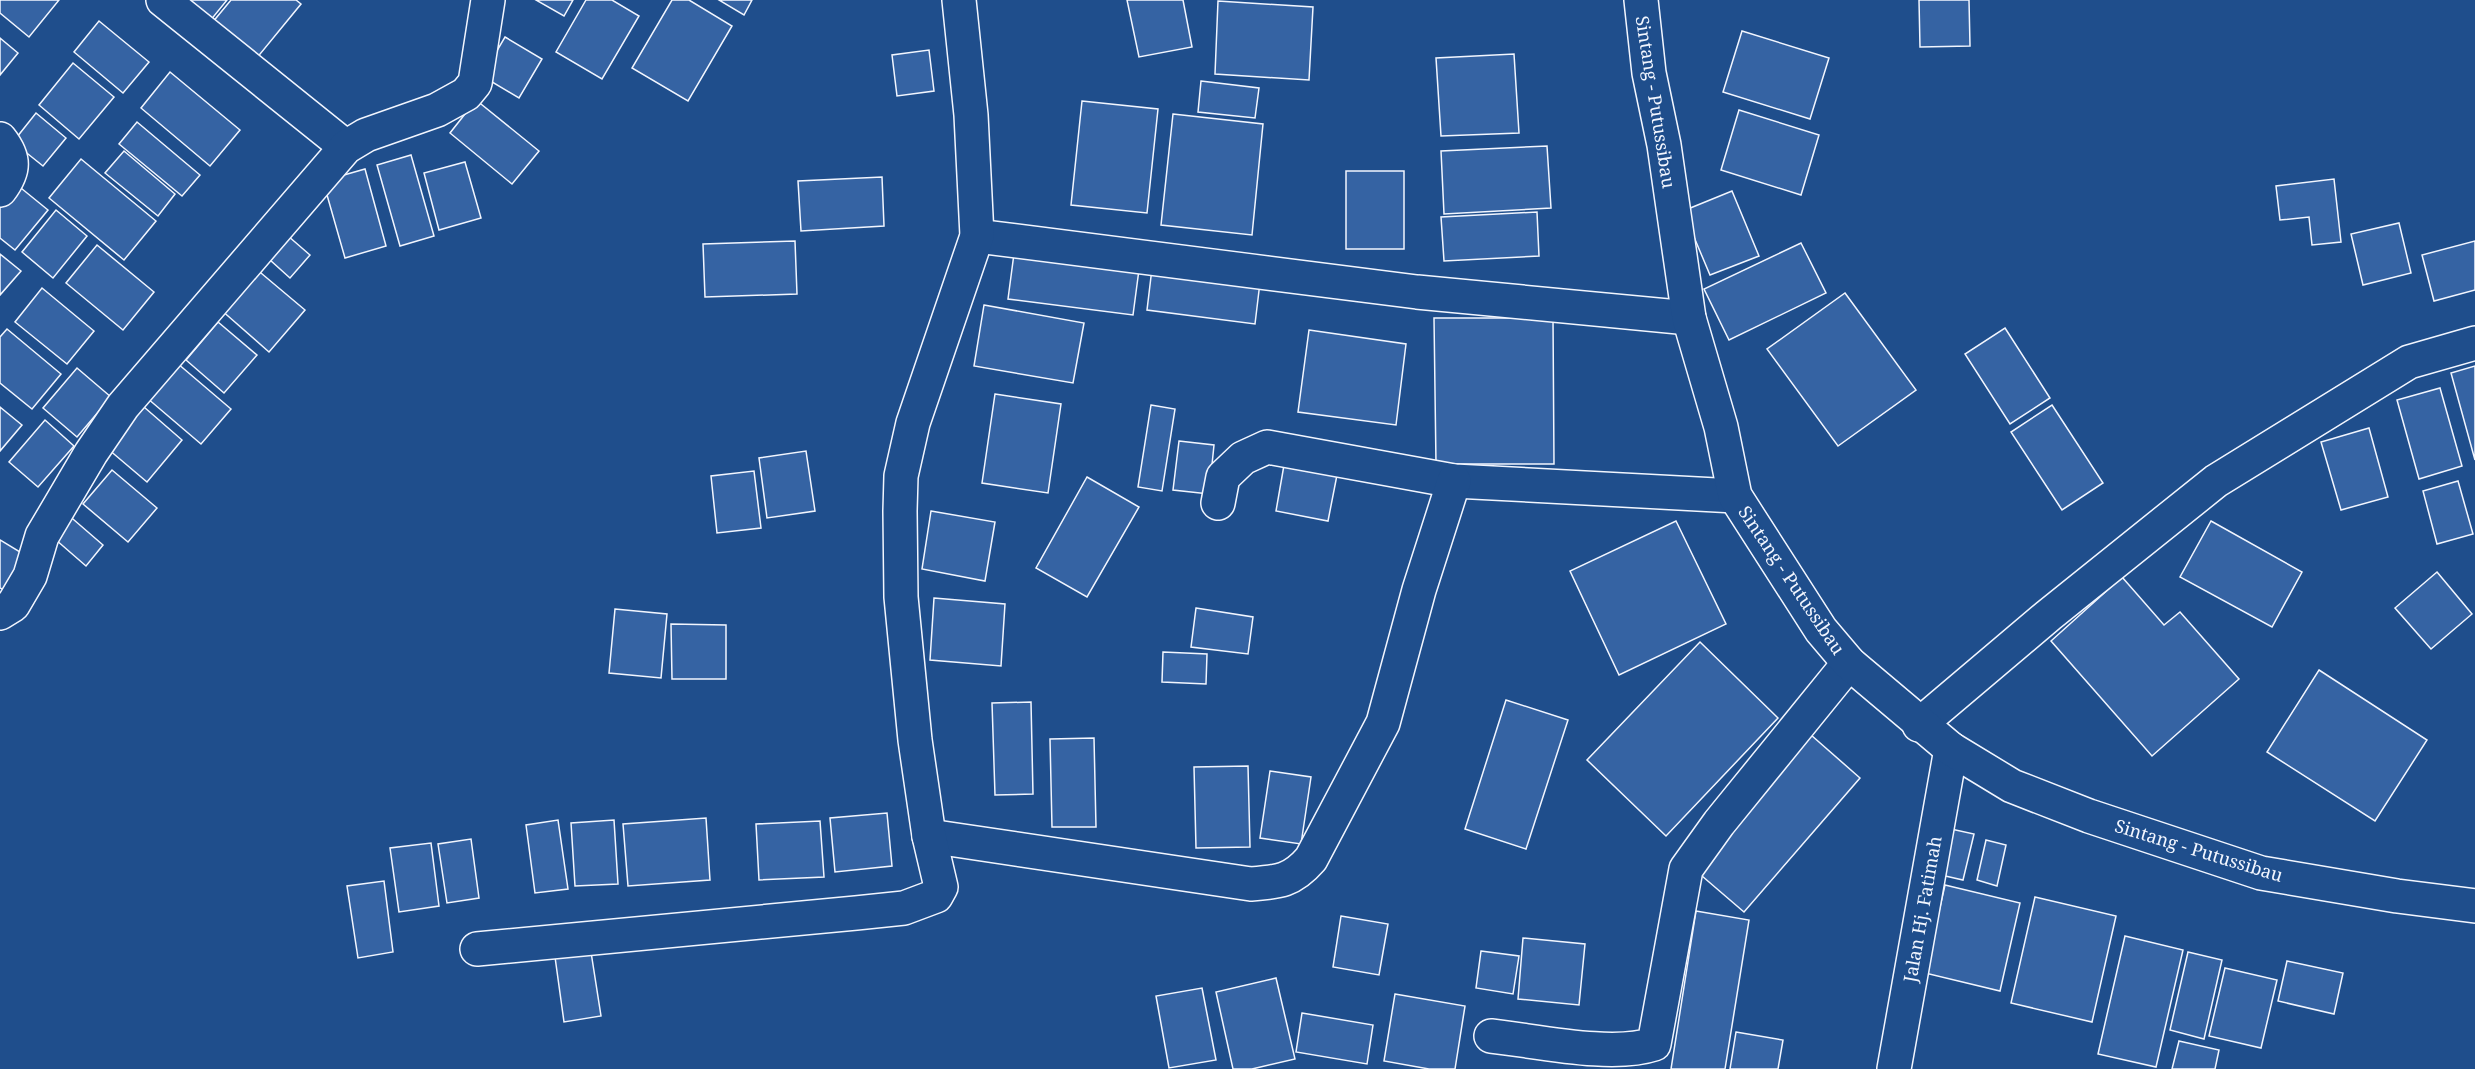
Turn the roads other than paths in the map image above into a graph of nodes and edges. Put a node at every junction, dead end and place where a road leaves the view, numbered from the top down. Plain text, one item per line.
1 (163, 0) edge
2 (488, 0) edge
3 (960, 0) edge
4 (1641, 0) edge
5 (0, 139) edge
6 (346, 147) junction
7 (0, 190) edge
8 (977, 236) junction
9 (1689, 318) junction
10 (2475, 343) edge
11 (1454, 481) junction
12 (1735, 496) junction
13 (1218, 503) dead end
14 (0, 613) edge
15 (1849, 663) junction
16 (1919, 725) junction
17 (1951, 749) junction
18 (929, 836) junction
19 (2475, 906) edge
20 (477, 949) dead end
21 (1491, 1036) dead end
22 (1894, 1069) edge

1 - 6 main road
2 - 6 main road
3 - 8 main road
4 - 9 main road, Sintang - Putussibau
5 - 7 main road
6 - 14 main road
8 - 9 main road
8 - 18 main road
9 - 12 main road, Sintang - Putussibau
10 - 16 main road
11 - 12 main road
11 - 13 main road
11 - 18 main road
12 - 15 main road, Sintang - Putussibau
15 - 16 main road, Sintang - Putussibau
15 - 21 main road
16 - 17 main road, Sintang - Putussibau
17 - 19 main road, Sintang - Putussibau
17 - 22 main road, Jalan Hj. Fatimah
18 - 20 main road

